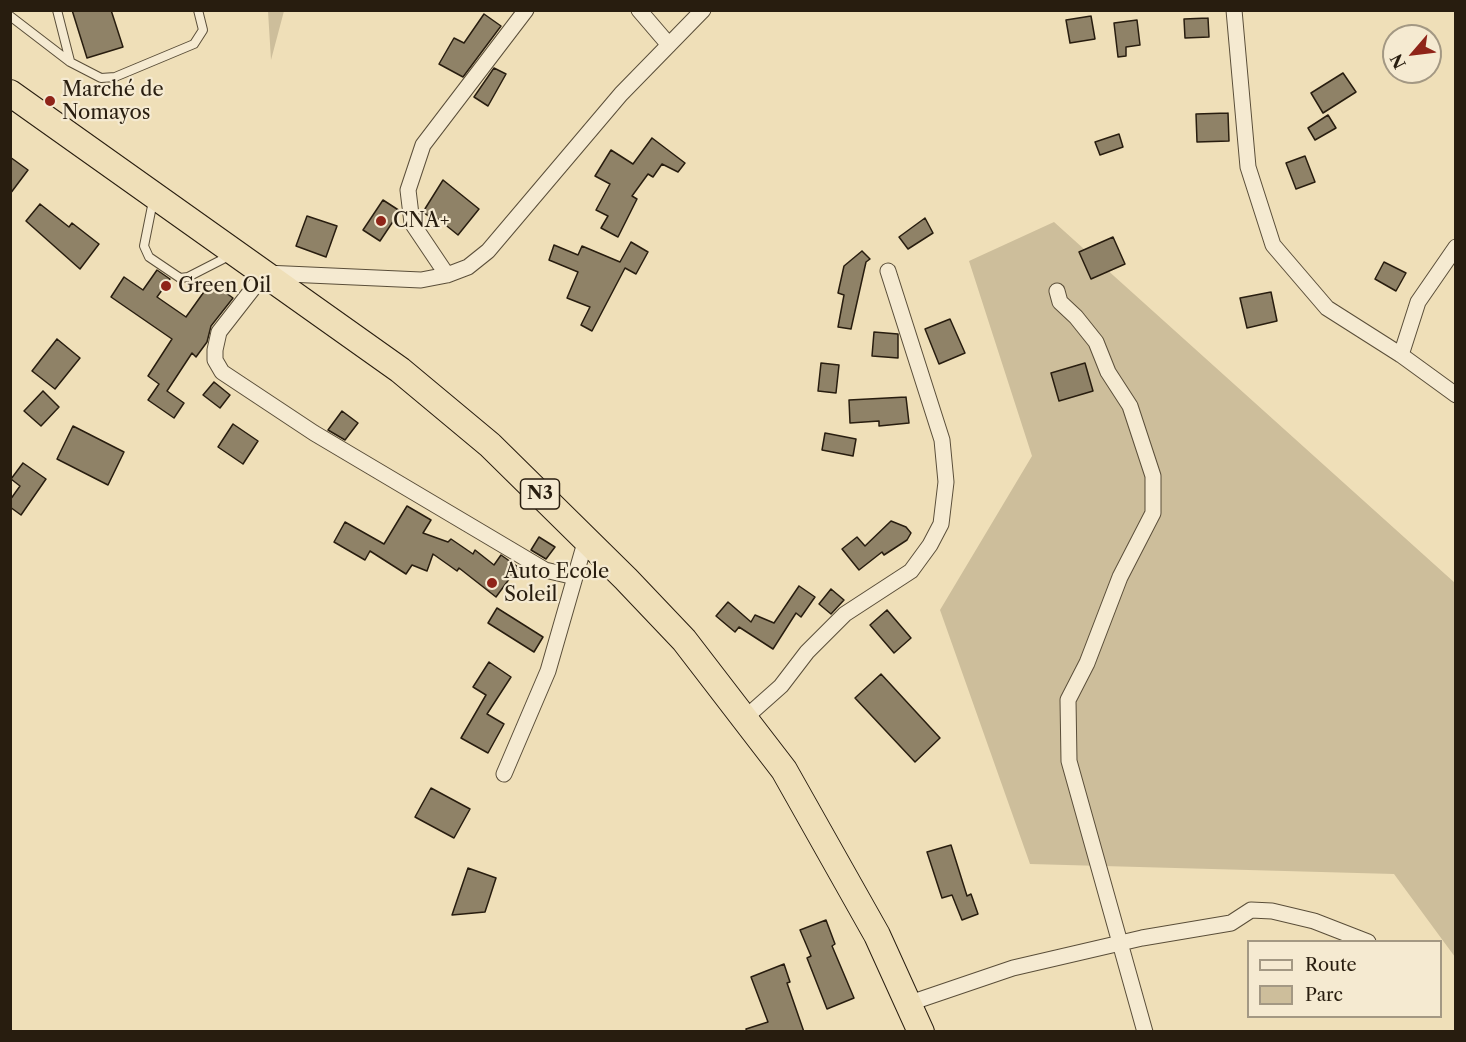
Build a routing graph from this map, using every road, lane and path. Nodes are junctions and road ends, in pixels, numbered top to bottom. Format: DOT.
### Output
graph roads {
  1 [pos="57,10"];
  2 [pos="198,10"];
  3 [pos="526,10"];
  4 [pos="639,10"];
  5 [pos="703,10"];
  6 [pos="1234,10"];
  7 [pos="10,16"];
  8 [pos="669,45"];
  9 [pos="70,62"];
  10 [pos="10,93"];
  11 [pos="154,197"];
  12 [pos="1455,246"];
  13 [pos="236,253"];
  14 [pos="888,271"];
  15 [pos="266,273"];
  16 [pos="447,276"];
  17 [pos="1057,291"];
  18 [pos="1401,355"];
  19 [pos="1455,394"];
  20 [pos="586,539"];
  21 [pos="575,577"];
  22 [pos="745,718"];
  23 [pos="504,774"];
  24 [pos="1363,940"];
  25 [pos="1121,944"];
  26 [pos="910,1003"];
  27 [pos="921,1032"];
  28 [pos="1145,1032"];
  1 -- 9 [label="lane"];
  2 -- 9 [label="lane"];
  3 -- 16 [label="street"];
  4 -- 8 [label="street"];
  5 -- 8 [label="street"];
  6 -- 18 [label="street"];
  7 -- 9 [label="lane"];
  8 -- 16 [label="street"];
  10 -- 11 [label="highway, N3"];
  11 -- 13 [label="highway, N3"];
  11 -- 13 [label="lane"];
  12 -- 18 [label="street"];
  13 -- 15 [label="highway, N3"];
  14 -- 22 [label="street"];
  15 -- 16 [label="street"];
  15 -- 20 [label="highway, N3"];
  15 -- 21 [label="street"];
  17 -- 25 [label="street"];
  18 -- 19 [label="street"];
  20 -- 21 [label="street"];
  20 -- 22 [label="highway, N3"];
  21 -- 23 [label="street"];
  22 -- 26 [label="highway, N3"];
  24 -- 25 [label="street"];
  25 -- 26 [label="street"];
  25 -- 28 [label="street"];
  26 -- 27 [label="highway, N3"];
}
